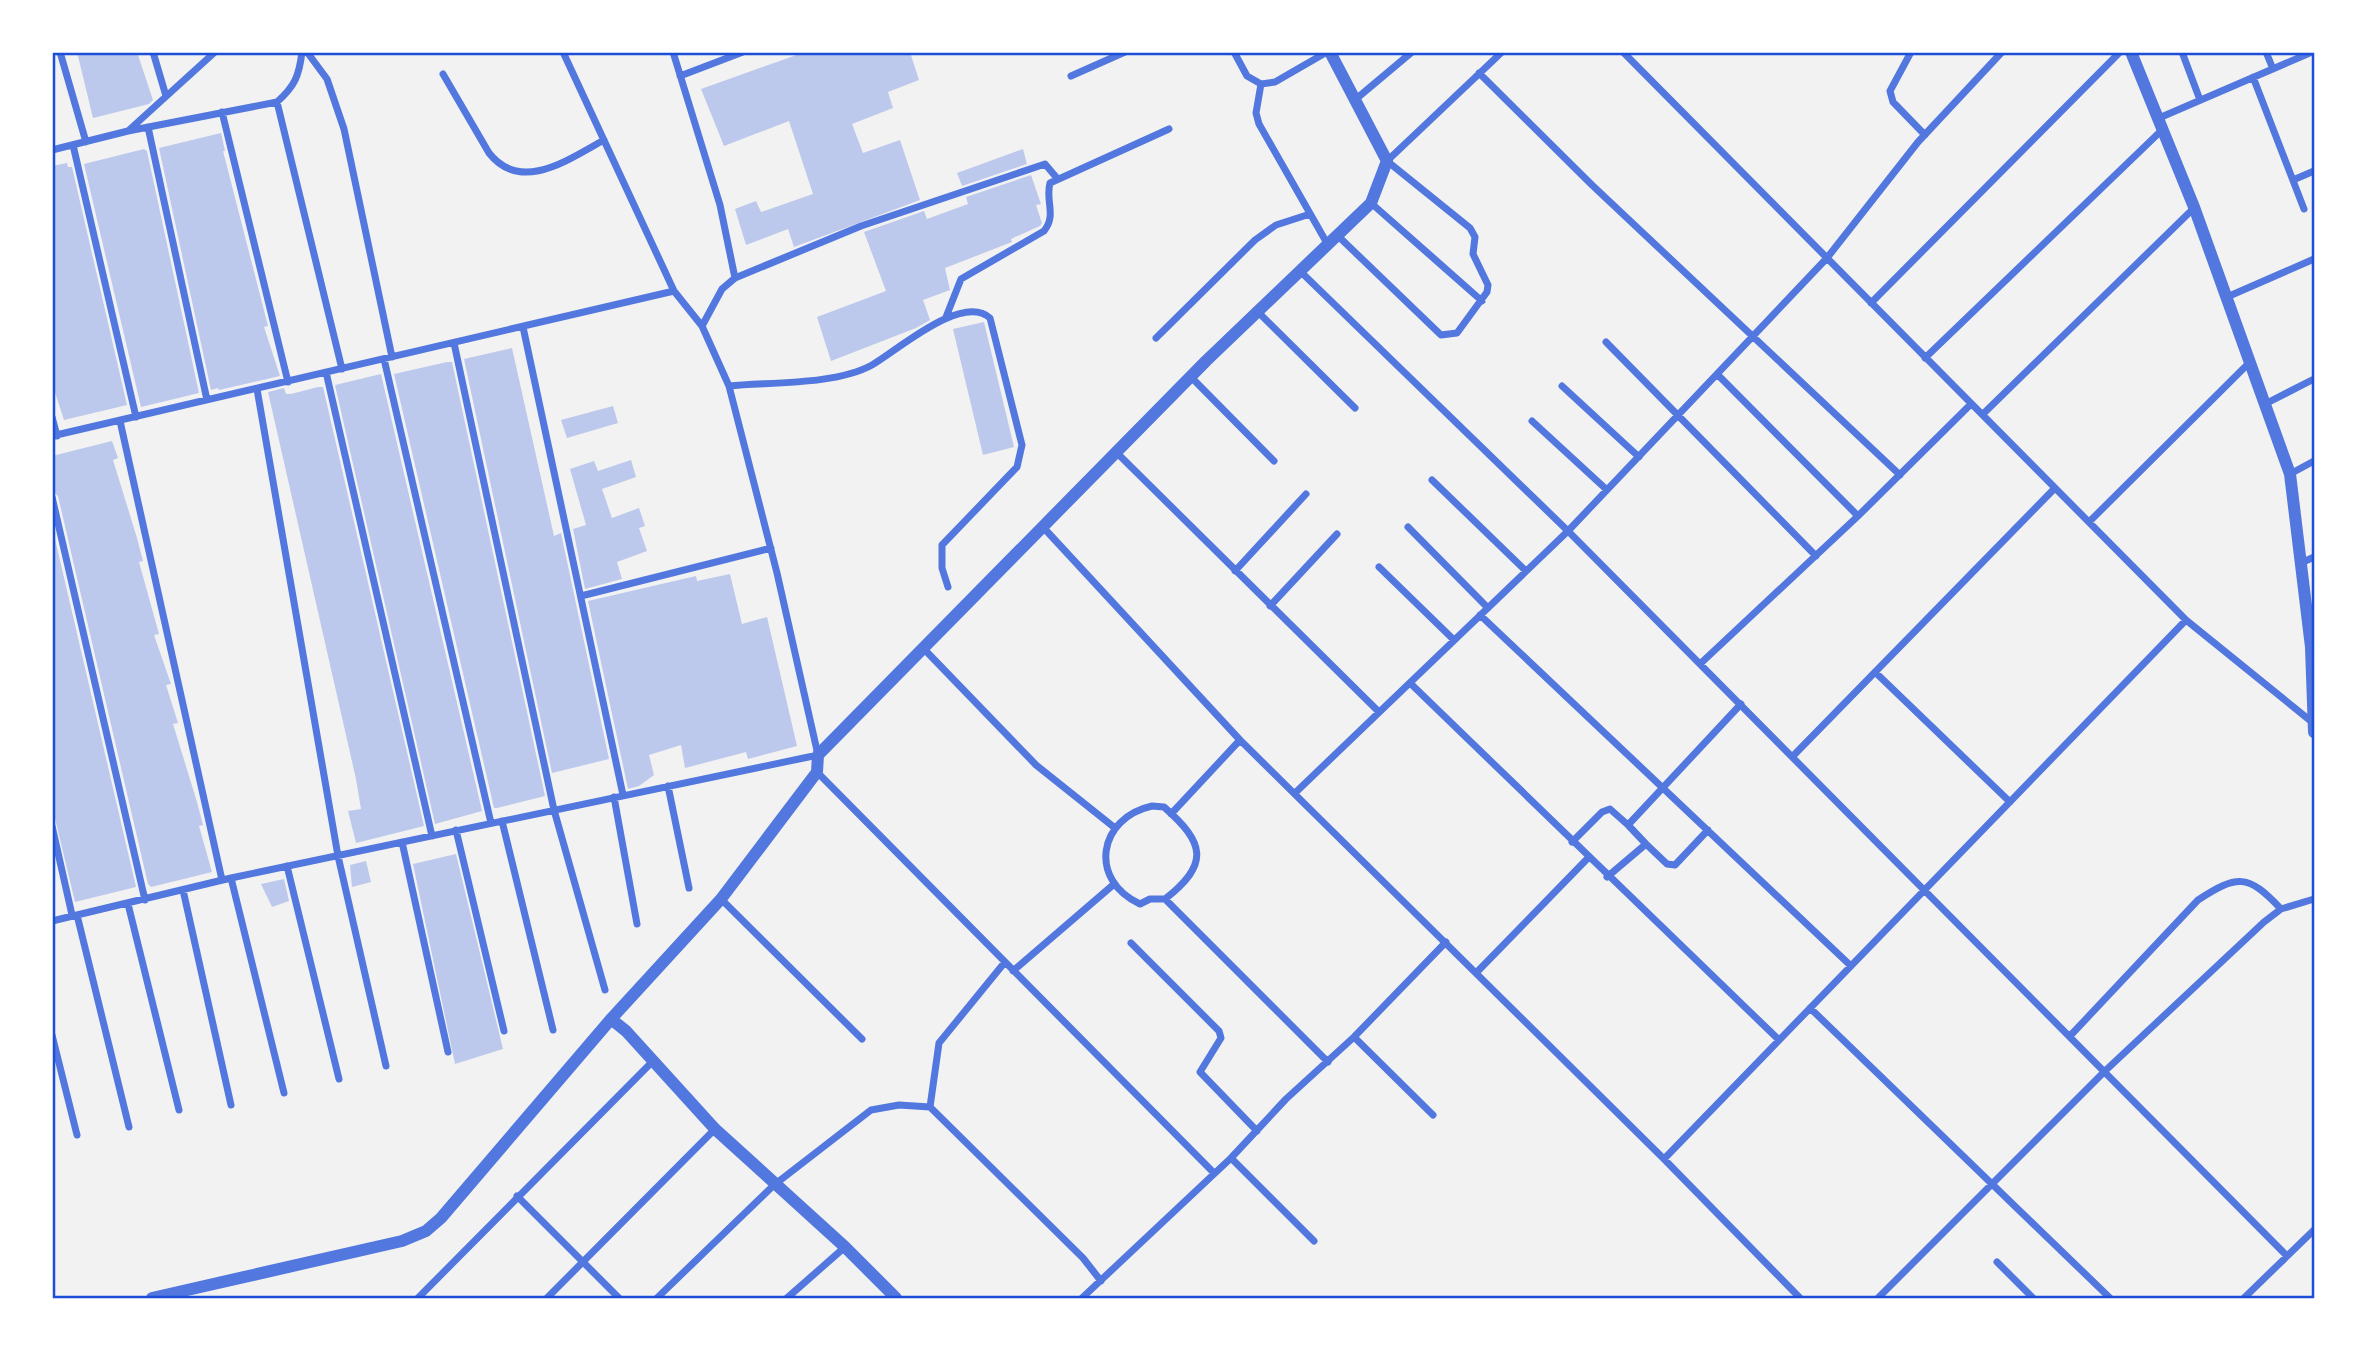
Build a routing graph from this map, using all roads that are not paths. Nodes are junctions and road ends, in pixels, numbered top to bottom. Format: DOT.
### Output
graph roads {
  1 [pos="60,52"];
  2 [pos="153,52"];
  3 [pos="215,52"];
  4 [pos="305,52"];
  5 [pos="563,52"];
  6 [pos="673,52"];
  7 [pos="743,52"];
  8 [pos="1125,52"];
  9 [pos="1234,52"];
  10 [pos="1329,52"];
  11 [pos="1412,52"];
  12 [pos="1503,52"];
  13 [pos="1623,52"];
  14 [pos="1911,52"];
  15 [pos="2002,52"];
  16 [pos="2120,52"];
  17 [pos="2131,52"];
  18 [pos="2182,52"];
  19 [pos="2266,52"];
  20 [pos="2312,52"];
  21 [pos="2273,69"];
  22 [pos="1479,73"];
  23 [pos="443,74"];
  24 [pos="680,76"];
  25 [pos="1071,76"];
  26 [pos="2253,78"];
  27 [pos="1261,84"];
  28 [pos="166,96"];
  29 [pos="1356,99"];
  30 [pos="2200,100"];
  31 [pos="277,102"];
  32 [pos="222,112"];
  33 [pos="2161,123"];
  34 [pos="148,127"];
  35 [pos="1169,129"];
  36 [pos="128,131"];
  37 [pos="1925,135"];
  38 [pos="604,140"];
  39 [pos="86,142"];
  40 [pos="73,145"];
  41 [pos="52,150"];
  42 [pos="1387,161"];
  43 [pos="2315,171"];
  44 [pos="1056,177"];
  45 [pos="2293,180"];
  46 [pos="1371,203"];
  47 [pos="2194,207"];
  48 [pos="2304,209"];
  49 [pos="1310,214"];
  50 [pos="1337,235"];
  51 [pos="1328,245"];
  52 [pos="1827,258"];
  53 [pos="2315,259"];
  54 [pos="1301,272"];
  55 [pos="735,278"];
  56 [pos="674,291"];
  57 [pos="2227,297"];
  58 [pos="1482,301"];
  59 [pos="1871,303"];
  60 [pos="1258,312"];
  61 [pos="946,317"];
  62 [pos="702,326"];
  63 [pos="523,327"];
  64 [pos="1156,338"];
  65 [pos="1753,338"];
  66 [pos="1606,342"];
  67 [pos="454,343"];
  68 [pos="388,358"];
  69 [pos="1925,358"];
  70 [pos="2250,361"];
  71 [pos="342,369"];
  72 [pos="326,372"];
  73 [pos="1717,374"];
  74 [pos="1191,377"];
  75 [pos="2315,379"];
  76 [pos="288,382"];
  77 [pos="729,386"];
  78 [pos="1562,386"];
  79 [pos="257,388"];
  80 [pos="207,400"];
  81 [pos="1971,404"];
  82 [pos="2265,404"];
  83 [pos="1355,408"];
  84 [pos="1983,414"];
  85 [pos="1676,415"];
  86 [pos="52,416"];
  87 [pos="136,417"];
  88 [pos="120,421"];
  89 [pos="1532,421"];
  90 [pos="55,436"];
  91 [pos="1116,452"];
  92 [pos="1639,457"];
  93 [pos="1274,461"];
  94 [pos="2315,461"];
  95 [pos="2290,474"];
  96 [pos="1900,475"];
  97 [pos="1432,480"];
  98 [pos="2055,488"];
  99 [pos="1607,490"];
  100 [pos="1306,494"];
  101 [pos="52,497"];
  102 [pos="1858,516"];
  103 [pos="2090,523"];
  104 [pos="1042,526"];
  105 [pos="1408,527"];
  106 [pos="1568,531"];
  107 [pos="1337,534"];
  108 [pos="771,548"];
  109 [pos="1816,556"];
  110 [pos="2315,557"];
  111 [pos="2301,563"];
  112 [pos="1378,567"];
  113 [pos="1235,571"];
  114 [pos="1526,571"];
  115 [pos="948,587"];
  116 [pos="580,596"];
  117 [pos="1270,606"];
  118 [pos="1488,608"];
  119 [pos="1480,615"];
  120 [pos="2186,620"];
  121 [pos="1454,640"];
  122 [pos="2313,646"];
  123 [pos="924,649"];
  124 [pos="1700,664"];
  125 [pos="1875,672"];
  126 [pos="1410,683"];
  127 [pos="1741,704"];
  128 [pos="1379,712"];
  129 [pos="2314,727"];
  130 [pos="1240,740"];
  131 [pos="818,755"];
  132 [pos="1793,756"];
  133 [pos="817,772"];
  134 [pos="668,786"];
  135 [pos="1661,786"];
  136 [pos="1295,793"];
  137 [pos="623,795"];
  138 [pos="614,797"];
  139 [pos="2010,802"];
  140 [pos="554,810"];
  141 [pos="1171,814"];
  142 [pos="502,821"];
  143 [pos="491,823"];
  144 [pos="1628,825"];
  145 [pos="52,826"];
  146 [pos="1115,828"];
  147 [pos="456,830"];
  148 [pos="1708,830"];
  149 [pos="432,836"];
  150 [pos="402,842"];
  151 [pos="1572,842"];
  152 [pos="1646,844"];
  153 [pos="338,856"];
  154 [pos="1588,858"];
  155 [pos="287,866"];
  156 [pos="1607,877"];
  157 [pos="227,879"];
  158 [pos="1113,885"];
  159 [pos="690,888"];
  160 [pos="1926,889"];
  161 [pos="183,890"];
  162 [pos="1165,899"];
  163 [pos="145,900"];
  164 [pos="721,900"];
  165 [pos="2315,900"];
  166 [pos="128,904"];
  167 [pos="2281,909"];
  168 [pos="75,915"];
  169 [pos="52,921"];
  170 [pos="637,924"];
  171 [pos="1446,942"];
  172 [pos="1131,943"];
  173 [pos="1005,962"];
  174 [pos="1851,966"];
  175 [pos="1013,971"];
  176 [pos="1477,972"];
  177 [pos="605,990"];
  178 [pos="1810,1008"];
  179 [pos="611,1019"];
  180 [pos="553,1030"];
  181 [pos="504,1031"];
  182 [pos="52,1035"];
  183 [pos="2070,1036"];
  184 [pos="1354,1037"];
  185 [pos="862,1039"];
  186 [pos="1779,1040"];
  187 [pos="448,1052"];
  188 [pos="653,1061"];
  189 [pos="1328,1062"];
  190 [pos="386,1066"];
  191 [pos="2105,1071"];
  192 [pos="339,1079"];
  193 [pos="284,1093"];
  194 [pos="230,1105"];
  195 [pos="930,1107"];
  196 [pos="179,1110"];
  197 [pos="1433,1115"];
  198 [pos="129,1127"];
  199 [pos="715,1129"];
  200 [pos="1257,1131"];
  201 [pos="77,1135"];
  202 [pos="1231,1158"];
  203 [pos="1664,1159"];
  204 [pos="1214,1172"];
  205 [pos="774,1185"];
  206 [pos="1991,1185"];
  207 [pos="517,1196"];
  208 [pos="2315,1230"];
  209 [pos="1314,1241"];
  210 [pos="845,1247"];
  211 [pos="2287,1256"];
  212 [pos="1997,1262"];
  213 [pos="582,1264"];
  214 [pos="1101,1281"];
  215 [pos="152,1298"];
  216 [pos="418,1298"];
  217 [pos="547,1298"];
  218 [pos="619,1298"];
  219 [pos="657,1298"];
  220 [pos="787,1298"];
  221 [pos="896,1298"];
  222 [pos="1082,1298"];
  223 [pos="1800,1298"];
  224 [pos="1878,1298"];
  225 [pos="2032,1298"];
  226 [pos="2110,1298"];
  227 [pos="2244,1298"];
  1 -- 39 [label="street"];
  2 -- 28 [label="street"];
  3 -- 28 [label="street"];
  4 -- 31 [label="street"];
  4 -- 68 [label="street"];
  5 -- 38 [label="street"];
  6 -- 24 [label="street"];
  7 -- 24 [label="street"];
  8 -- 25 [label="street"];
  9 -- 27 [label="street"];
  10 -- 27 [label="street"];
  10 -- 29 [label="street"];
  11 -- 29 [label="street"];
  12 -- 22 [label="street"];
  13 -- 52 [label="street"];
  14 -- 37 [label="street"];
  15 -- 37 [label="street"];
  16 -- 59 [label="street"];
  17 -- 33 [label="street"];
  18 -- 30 [label="street"];
  19 -- 21 [label="street"];
  20 -- 21 [label="street"];
  21 -- 26 [label="street"];
  22 -- 42 [label="street"];
  22 -- 65 [label="street"];
  23 -- 38 [label="street"];
  24 -- 55 [label="street"];
  26 -- 30 [label="street"];
  26 -- 45 [label="street"];
  27 -- 49 [label="street"];
  28 -- 36 [label="street"];
  29 -- 42 [label="street"];
  30 -- 33 [label="street"];
  31 -- 32 [label="street"];
  31 -- 71 [label="street"];
  32 -- 34 [label="street"];
  32 -- 76 [label="street"];
  33 -- 47 [label="street"];
  33 -- 69 [label="street"];
  34 -- 36 [label="street"];
  34 -- 80 [label="street"];
  35 -- 44 [label="street"];
  36 -- 39 [label="street"];
  37 -- 52 [label="street"];
  38 -- 56 [label="street"];
  39 -- 40 [label="street"];
  40 -- 41 [label="street"];
  40 -- 87 [label="street"];
  42 -- 46 [label="street"];
  42 -- 58 [label="street"];
  43 -- 45 [label="street"];
  44 -- 55 [label="street"];
  44 -- 61 [label="street"];
  45 -- 48 [label="street"];
  46 -- 50 [label="street"];
  46 -- 58 [label="street"];
  47 -- 57 [label="street"];
  47 -- 84 [label="street"];
  49 -- 51 [label="street"];
  49 -- 64 [label="street"];
  50 -- 51 [label="street"];
  50 -- 58 [label="street"];
  51 -- 54 [label="street"];
  52 -- 59 [label="street"];
  52 -- 65 [label="street"];
  53 -- 57 [label="street"];
  54 -- 60 [label="street"];
  54 -- 106 [label="street"];
  55 -- 62 [label="street"];
  56 -- 62 [label="street"];
  56 -- 63 [label="street"];
  57 -- 70 [label="street"];
  59 -- 69 [label="street"];
  60 -- 74 [label="street"];
  60 -- 83 [label="street"];
  61 -- 77 [label="street"];
  61 -- 115 [label="street"];
  62 -- 77 [label="street"];
  63 -- 67 [label="street"];
  63 -- 116 [label="street"];
  65 -- 73 [label="street"];
  65 -- 96 [label="street"];
  66 -- 85 [label="street"];
  67 -- 68 [label="street"];
  67 -- 140 [label="street"];
  68 -- 71 [label="street"];
  68 -- 143 [label="street"];
  69 -- 81 [label="street"];
  70 -- 82 [label="street"];
  70 -- 103 [label="street"];
  71 -- 72 [label="street"];
  72 -- 76 [label="street"];
  72 -- 149 [label="street"];
  73 -- 85 [label="street"];
  73 -- 102 [label="street"];
  74 -- 91 [label="street"];
  74 -- 93 [label="street"];
  75 -- 82 [label="street"];
  76 -- 79 [label="street"];
  77 -- 108 [label="street"];
  78 -- 92 [label="street"];
  79 -- 80 [label="street"];
  79 -- 153 [label="street"];
  80 -- 87 [label="street"];
  81 -- 84 [label="street"];
  81 -- 96 [label="street"];
  82 -- 95 [label="street"];
  84 -- 98 [label="street"];
  85 -- 92 [label="street"];
  85 -- 109 [label="street"];
  86 -- 90 [label="street"];
  87 -- 88 [label="street"];
  88 -- 90 [label="street"];
  88 -- 157 [label="street"];
  89 -- 99 [label="street"];
  91 -- 104 [label="street"];
  91 -- 113 [label="street"];
  92 -- 99 [label="street"];
  94 -- 95 [label="street"];
  95 -- 111 [label="street"];
  96 -- 102 [label="street"];
  97 -- 114 [label="street"];
  98 -- 103 [label="street"];
  98 -- 125 [label="street"];
  99 -- 106 [label="street"];
  100 -- 113 [label="street"];
  101 -- 163 [label="street"];
  102 -- 109 [label="street"];
  103 -- 120 [label="street"];
  104 -- 123 [label="street"];
  104 -- 130 [label="street"];
  105 -- 118 [label="street"];
  106 -- 114 [label="street"];
  106 -- 124 [label="street"];
  107 -- 117 [label="street"];
  108 -- 116 [label="street"];
  108 -- 131 [label="street"];
  109 -- 124 [label="street"];
  110 -- 111 [label="street"];
  111 -- 122 [label="street"];
  112 -- 121 [label="street"];
  113 -- 117 [label="street"];
  114 -- 118 [label="street"];
  116 -- 137 [label="street"];
  117 -- 128 [label="street"];
  118 -- 119 [label="street"];
  119 -- 121 [label="street"];
  119 -- 135 [label="street"];
  120 -- 129 [label="street"];
  120 -- 139 [label="street"];
  121 -- 126 [label="street"];
  122 -- 129 [label="street"];
  123 -- 131 [label="street"];
  123 -- 146 [label="street"];
  124 -- 127 [label="street"];
  125 -- 132 [label="street"];
  125 -- 139 [label="street"];
  126 -- 128 [label="street"];
  126 -- 151 [label="street"];
  127 -- 132 [label="street"];
  127 -- 135 [label="street"];
  128 -- 136 [label="street"];
  130 -- 136 [label="street"];
  130 -- 141 [label="street"];
  131 -- 133 [label="street"];
  131 -- 134 [label="street"];
  132 -- 160 [label="street"];
  133 -- 164 [label="street"];
  133 -- 173 [label="street"];
  134 -- 137 [label="street"];
  134 -- 159 [label="street"];
  135 -- 144 [label="street"];
  135 -- 148 [label="street"];
  136 -- 171 [label="street"];
  137 -- 138 [label="street"];
  138 -- 140 [label="street"];
  138 -- 170 [label="street"];
  139 -- 160 [label="street"];
  140 -- 142 [label="street"];
  140 -- 177 [label="street"];
  141 -- 146 [label="street"];
  141 -- 162 [label="street"];
  142 -- 143 [label="street"];
  142 -- 180 [label="street"];
  143 -- 147 [label="street"];
  144 -- 151 [label="street"];
  144 -- 152 [label="street"];
  145 -- 168 [label="street"];
  146 -- 158 [label="street"];
  147 -- 149 [label="street"];
  147 -- 181 [label="street"];
  148 -- 152 [label="street"];
  148 -- 174 [label="street"];
  149 -- 150 [label="street"];
  150 -- 153 [label="street"];
  150 -- 187 [label="street"];
  151 -- 154 [label="street"];
  152 -- 156 [label="street"];
  153 -- 155 [label="street"];
  153 -- 190 [label="street"];
  154 -- 156 [label="street"];
  154 -- 176 [label="street"];
  155 -- 157 [label="street"];
  155 -- 192 [label="street"];
  156 -- 186 [label="street"];
  157 -- 161 [label="street"];
  157 -- 193 [label="street"];
  158 -- 162 [label="street"];
  158 -- 175 [label="street"];
  160 -- 174 [label="street"];
  160 -- 183 [label="street"];
  161 -- 163 [label="street"];
  161 -- 194 [label="street"];
  162 -- 189 [label="street"];
  163 -- 166 [label="street"];
  164 -- 179 [label="street"];
  164 -- 185 [label="street"];
  165 -- 167 [label="street"];
  166 -- 168 [label="street"];
  166 -- 196 [label="street"];
  167 -- 183 [label="street"];
  167 -- 191 [label="street"];
  168 -- 169 [label="street"];
  168 -- 198 [label="street"];
  171 -- 176 [label="street"];
  171 -- 184 [label="street"];
  172 -- 200 [label="street"];
  173 -- 175 [label="street"];
  173 -- 195 [label="street"];
  174 -- 178 [label="street"];
  175 -- 204 [label="street"];
  176 -- 203 [label="street"];
  178 -- 186 [label="street"];
  178 -- 206 [label="street"];
  179 -- 188 [label="street"];
  179 -- 215 [label="street"];
  182 -- 201 [label="street"];
  183 -- 191 [label="street"];
  184 -- 189 [label="street"];
  184 -- 197 [label="street"];
  186 -- 203 [label="street"];
  188 -- 199 [label="street"];
  188 -- 207 [label="street"];
  189 -- 200 [label="street"];
  191 -- 206 [label="street"];
  191 -- 211 [label="street"];
  195 -- 205 [label="street"];
  195 -- 214 [label="street"];
  199 -- 205 [label="street"];
  199 -- 213 [label="street"];
  200 -- 202 [label="street"];
  202 -- 204 [label="street"];
  202 -- 209 [label="street"];
  203 -- 223 [label="street"];
  204 -- 214 [label="street"];
  205 -- 210 [label="street"];
  205 -- 219 [label="street"];
  206 -- 224 [label="street"];
  206 -- 226 [label="street"];
  207 -- 213 [label="street"];
  207 -- 216 [label="street"];
  208 -- 211 [label="street"];
  210 -- 220 [label="street"];
  210 -- 221 [label="street"];
  211 -- 227 [label="street"];
  212 -- 225 [label="street"];
  213 -- 217 [label="street"];
  213 -- 218 [label="street"];
  214 -- 222 [label="street"];
}
